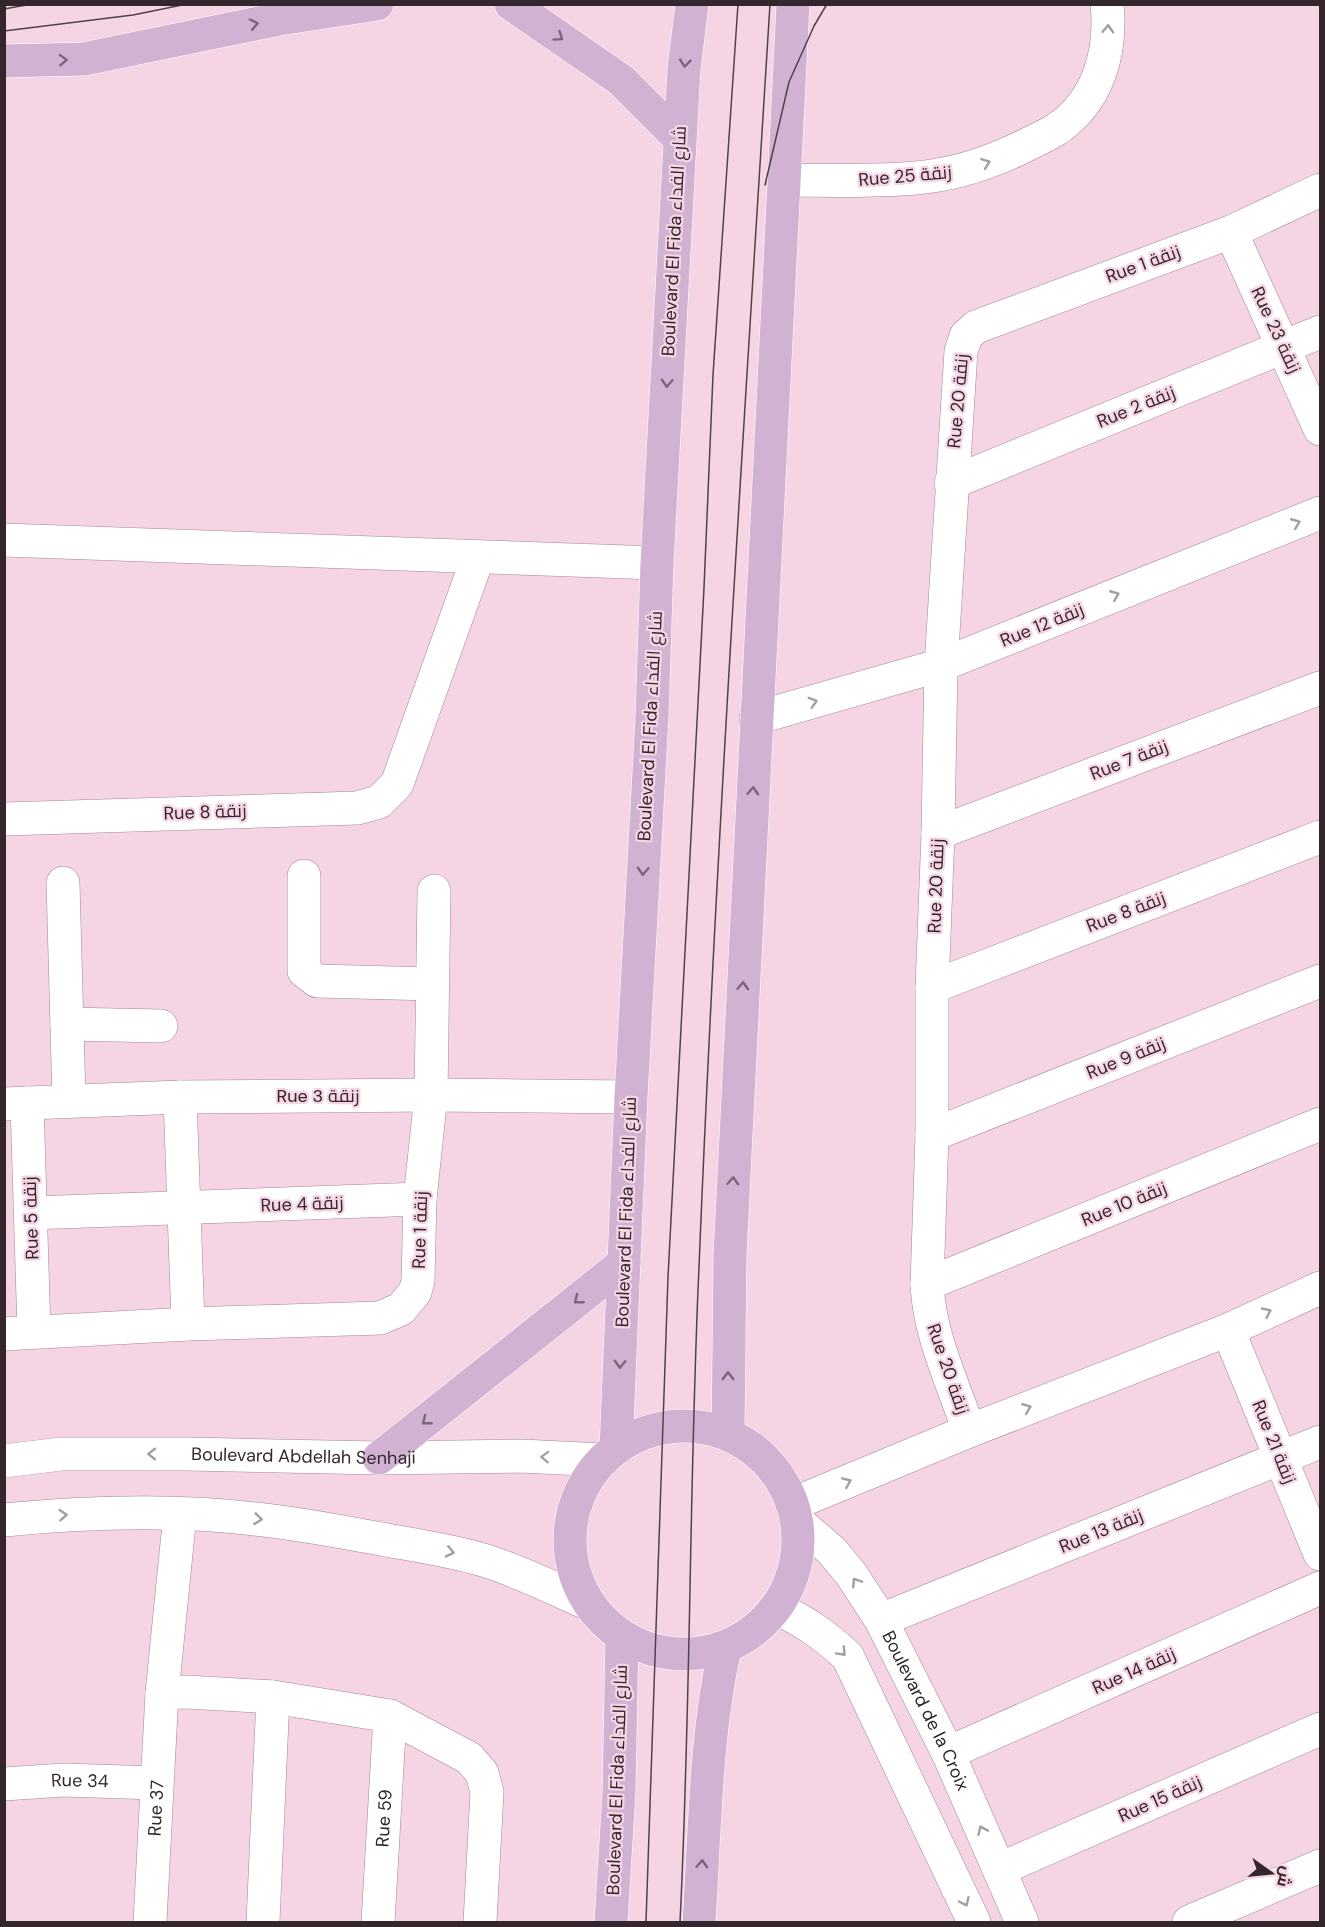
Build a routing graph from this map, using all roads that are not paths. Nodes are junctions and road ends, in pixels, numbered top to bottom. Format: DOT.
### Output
graph roads {
  1 [pos="377,4"];
  2 [pos="511,4"];
  3 [pos="692,4"];
  4 [pos="794,4"];
  5 [pos="1107,4"];
  6 [pos="4,62"];
  7 [pos="680,139"];
  8 [pos="783,180"];
  9 [pos="1320,190"];
  10 [pos="1231,232"];
  11 [pos="1320,332"];
  12 [pos="966,336"];
  13 [pos="1284,346"];
  14 [pos="1320,429"];
  15 [pos="951,483"];
  16 [pos="1320,513"];
  17 [pos="4,540"];
  18 [pos="478,557"];
  19 [pos="657,564"];
  20 [pos="941,665"];
  21 [pos="1320,688"];
  22 [pos="756,718"];
  23 [pos="4,819"];
  24 [pos="938,833"];
  25 [pos="1320,837"];
  26 [pos="304,876"];
  27 [pos="63,883"];
  28 [pos="434,891"];
  29 [pos="1320,981"];
  30 [pos="433,984"];
  31 [pos="932,987"];
  32 [pos="67,1024"];
  33 [pos="161,1026"];
  34 [pos="431,1095"];
  35 [pos="180,1096"];
  36 [pos="631,1097"];
  37 [pos="69,1101"];
  38 [pos="16,1104"];
  39 [pos="1320,1124"];
  40 [pos="932,1135"];
  41 [pos="420,1199"];
  42 [pos="184,1209"];
  43 [pos="31,1213"];
  44 [pos="624,1263"];
  45 [pos="927,1284"];
  46 [pos="1320,1288"];
  47 [pos="188,1324"];
  48 [pos="1228,1330"];
  49 [pos="19,1333"];
  50 [pos="969,1431"];
  51 [pos="728,1434"];
  52 [pos="1320,1442"];
  53 [pos="609,1454"];
  54 [pos="379,1458"];
  55 [pos="1281,1458"];
  56 [pos="4,1461"];
  57 [pos="795,1512"];
  58 [pos="180,1514"];
  59 [pos="4,1520"];
  60 [pos="1320,1554"];
  61 [pos="1320,1588"];
  62 [pos="589,1604"];
  63 [pos="777,1608"];
  64 [pos="880,1620"];
  65 [pos="622,1637"];
  66 [pos="725,1648"];
  67 [pos="162,1693"];
  68 [pos="273,1697"];
  69 [pos="390,1716"];
  70 [pos="1320,1729"];
  71 [pos="948,1753"];
  72 [pos="4,1784"];
  73 [pos="156,1784"];
  74 [pos="1320,1866"];
  75 [pos="1000,1869"];
  76 [pos="150,1923"];
  77 [pos="263,1923"];
  78 [pos="378,1923"];
  79 [pos="480,1923"];
  80 [pos="611,1923"];
  81 [pos="699,1923"];
  82 [pos="974,1923"];
  83 [pos="1022,1923"];
  84 [pos="1189,1923"];
  6 -- 1 [label="main road, one-way"];
  2 -- 7 [label="main road, one-way"];
  3 -- 7 [label="main road, Boulevard El Fida شارع الفداء, one-way"];
  4 -- 8 [label="main road"];
  8 -- 5 [label="street, Rue 25 زنقة, one-way"];
  7 -- 19 [label="main road, Boulevard El Fida شارع الفداء, one-way"];
  8 -- 22 [label="main road"];
  9 -- 10 [label="street, Rue 1 زنقة"];
  10 -- 12 [label="street, Rue 1 زنقة"];
  10 -- 13 [label="street, Rue 23 زنقة"];
  11 -- 13 [label="street, Rue 2 زنقة"];
  12 -- 15 [label="street, Rue 20 زنقة"];
  13 -- 14 [label="street, Rue 23 زنقة"];
  13 -- 15 [label="street, Rue 2 زنقة"];
  15 -- 20 [label="street, Rue 20 زنقة"];
  20 -- 16 [label="street, Rue 12 زنقة, one-way"];
  17 -- 18 [label="street"];
  18 -- 19 [label="street"];
  18 -- 23 [label="street, Rue 8 زنقة"];
  19 -- 36 [label="main road, Boulevard El Fida شارع الفداء, one-way"];
  22 -- 20 [label="street, Rue 12 زنقة, one-way"];
  20 -- 24 [label="street, Rue 20 زنقة"];
  21 -- 24 [label="street, Rue 7 زنقة"];
  51 -- 22 [label="main road, one-way"];
  24 -- 31 [label="street, Rue 20 زنقة"];
  25 -- 31 [label="street, Rue 8 زنقة"];
  26 -- 30 [label="street"];
  27 -- 32 [label="street"];
  28 -- 30 [label="street, Rue 1 زنقة"];
  29 -- 40 [label="street, Rue 9 زنقة"];
  30 -- 34 [label="street, Rue 1 زنقة"];
  31 -- 40 [label="street, Rue 20 زنقة"];
  32 -- 33 [label="street"];
  32 -- 37 [label="street"];
  34 -- 35 [label="street, Rue 3 زنقة"];
  34 -- 36 [label="street, Rue 3 زنقة"];
  34 -- 41 [label="street, Rue 1 زنقة"];
  35 -- 37 [label="street, Rue 3 زنقة"];
  35 -- 42 [label="street"];
  36 -- 44 [label="main road, Boulevard El Fida شارع الفداء"];
  37 -- 38 [label="street, Rue 3 زنقة"];
  38 -- 43 [label="street, Rue 5 زنقة"];
  39 -- 45 [label="street, Rue 10 زنقة"];
  40 -- 45 [label="street, Rue 20 زنقة"];
  41 -- 42 [label="street, Rue 4 زنقة"];
  41 -- 47 [label="street, Rue 1 زنقة"];
  42 -- 43 [label="street, Rue 4 زنقة"];
  42 -- 47 [label="street"];
  43 -- 49 [label="street, Rue 5 زنقة"];
  44 -- 53 [label="main road, Boulevard El Fida شارع الفداء, one-way"];
  44 -- 54 [label="main road, one-way"];
  45 -- 50 [label="street, Rue 20 زنقة"];
  48 -- 46 [label="street, one-way"];
  47 -- 49 [label="street, Rue 1 زنقة"];
  50 -- 48 [label="street, one-way"];
  48 -- 55 [label="street, Rue 21 زنقة"];
  57 -- 50 [label="street, one-way"];
  51 -- 53 [label="main road"];
  51 -- 57 [label="main road"];
  52 -- 55 [label="street, Rue 13 زنقة"];
  53 -- 54 [label="street, Boulevard Abdellah Senhaji, one-way"];
  53 -- 62 [label="main road"];
  54 -- 56 [label="street, Boulevard Abdellah Senhaji, one-way"];
  55 -- 60 [label="street, Rue 21 زنقة"];
  55 -- 64 [label="street, Rue 13 زنقة"];
  57 -- 63 [label="main road"];
  64 -- 57 [label="street, Boulevard de la Croix, one-way"];
  59 -- 58 [label="street, one-way"];
  58 -- 62 [label="street, one-way"];
  58 -- 67 [label="street, Rue 37"];
  61 -- 71 [label="street, Rue 14 زنقة"];
  62 -- 65 [label="main road"];
  63 -- 66 [label="main road"];
  63 -- 82 [label="street, one-way"];
  64 -- 71 [label="street, Boulevard de la Croix"];
  65 -- 66 [label="main road"];
  65 -- 80 [label="main road, Boulevard El Fida شارع الفداء"];
  81 -- 66 [label="main road, one-way"];
  67 -- 68 [label="street"];
  67 -- 73 [label="street, Rue 37"];
  68 -- 69 [label="street"];
  68 -- 77 [label="street"];
  69 -- 78 [label="street, Rue 59"];
  69 -- 79 [label="street"];
  70 -- 75 [label="street, Rue 15 زنقة"];
  75 -- 71 [label="street, Boulevard de la Croix, one-way"];
  72 -- 73 [label="street, Rue 34"];
  73 -- 76 [label="street, Rue 37"];
  74 -- 84 [label="street"];
  75 -- 83 [label="street, Boulevard de la Croix"];
}
